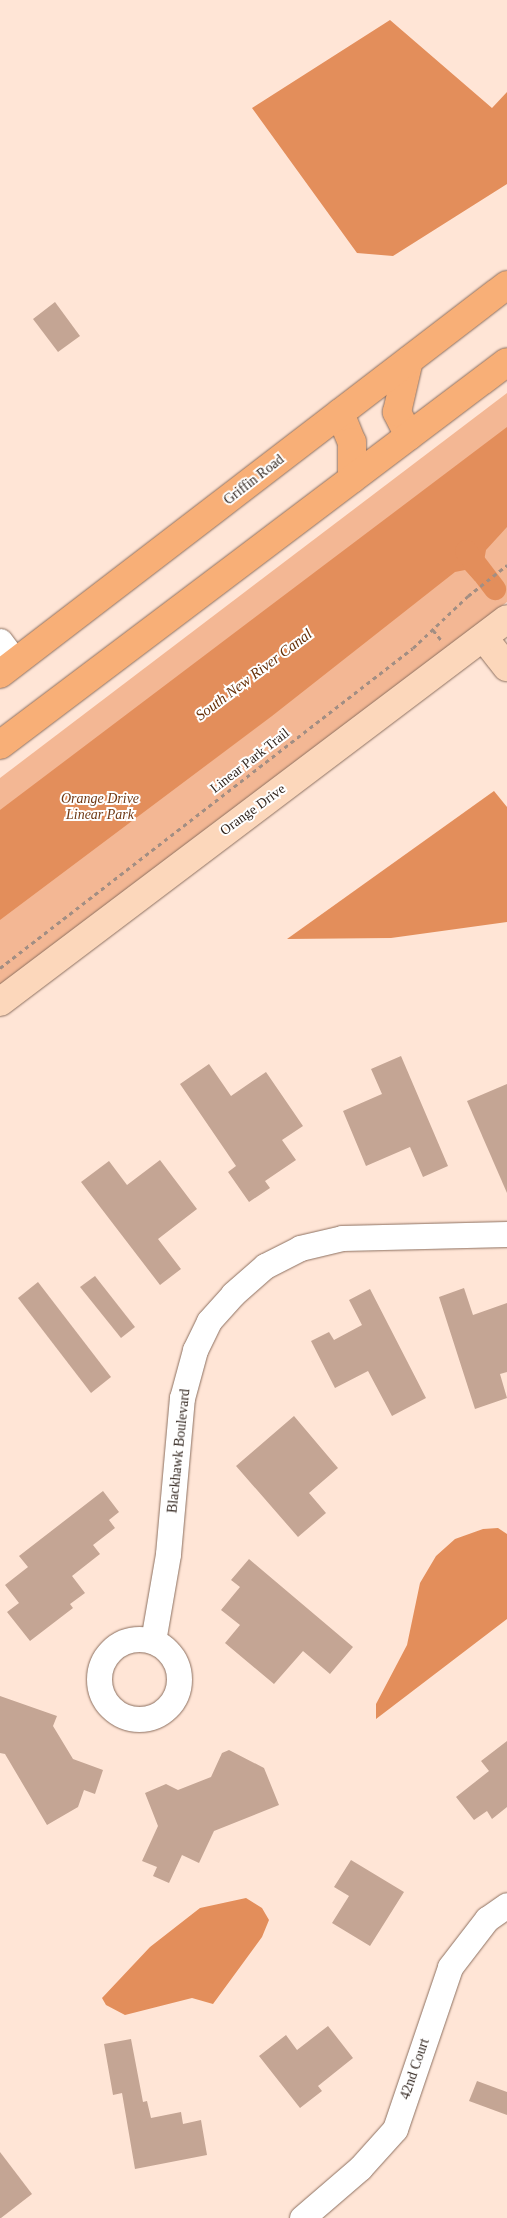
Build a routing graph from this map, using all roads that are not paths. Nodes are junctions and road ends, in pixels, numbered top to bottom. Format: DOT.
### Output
graph roads {
  1 [pos="507,285"];
  2 [pos="408,360"];
  3 [pos="507,362"];
  4 [pos="340,413"];
  5 [pos="408,436"];
  6 [pos="352,479"];
  7 [pos="501,626"];
  8 [pos="0,641"];
  9 [pos="507,667"];
  10 [pos="8,668"];
  11 [pos="0,745"];
  12 [pos="0,1002"];
  13 [pos="507,1234"];
  14 [pos="153,1641"];
  15 [pos="507,1905"];
  16 [pos="302,2218"];
  1 -- 2 [label="main road, Griffin Road"];
  2 -- 4 [label="main road, Griffin Road"];
  2 -- 5 [label="main road"];
  3 -- 5 [label="main road"];
  4 -- 6 [label="main road"];
  4 -- 10 [label="main road, Griffin Road"];
  5 -- 6 [label="main road"];
  6 -- 11 [label="main road"];
  7 -- 9 [label="street"];
  7 -- 12 [label="street, Orange Drive"];
  8 -- 10 [label="street"];
  13 -- 14 [label="street, Blackhawk Boulevard"];
  15 -- 16 [label="street, 42nd Court"];
}
